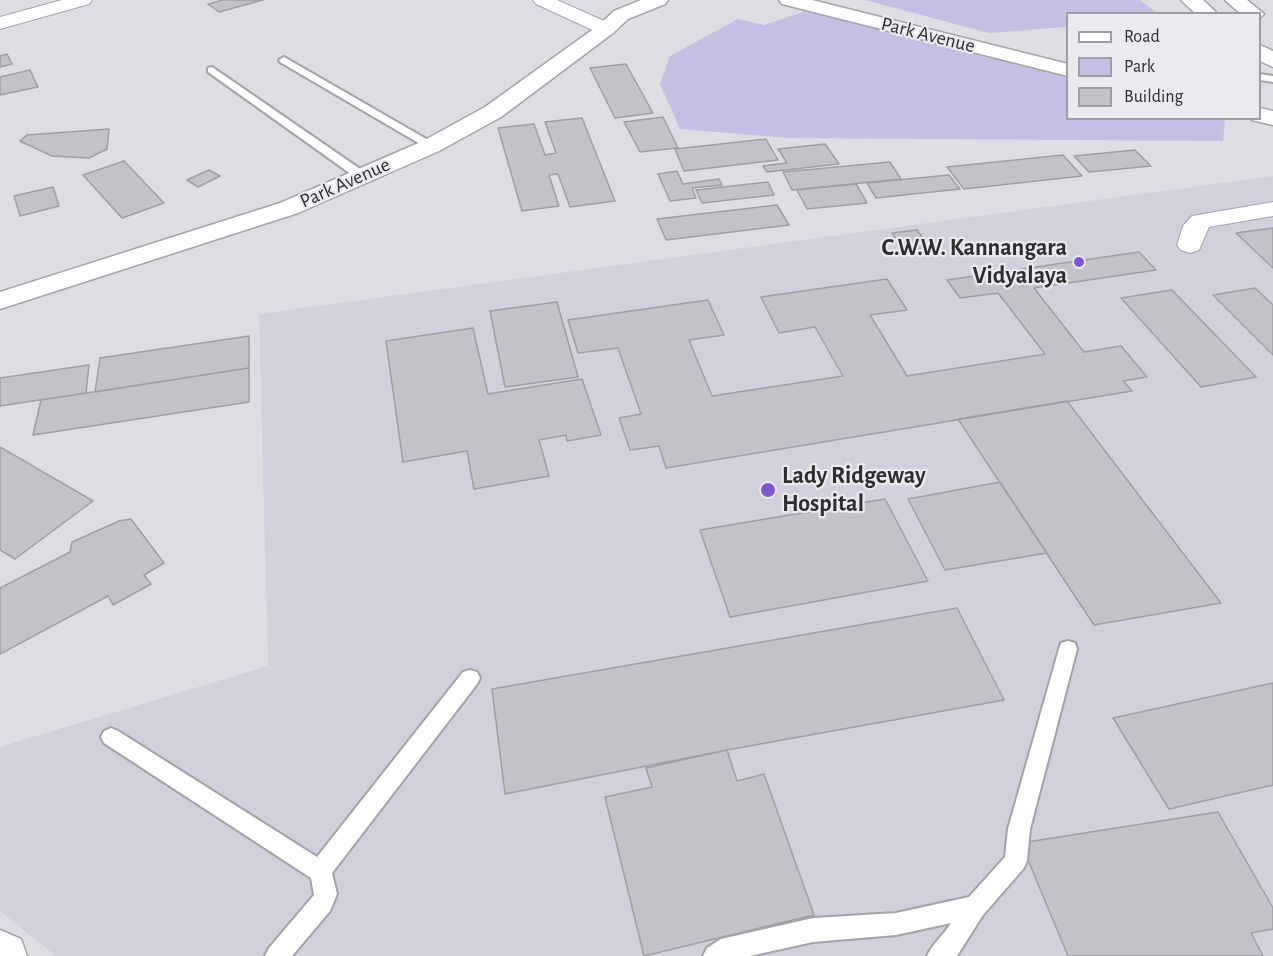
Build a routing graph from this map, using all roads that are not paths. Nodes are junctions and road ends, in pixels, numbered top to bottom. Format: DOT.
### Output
graph roads {
  1 [pos="83,0"];
  2 [pos="542,0"];
  3 [pos="658,0"];
  4 [pos="789,0"];
  5 [pos="1191,0"];
  6 [pos="1235,0"];
  7 [pos="1206,12"];
  8 [pos="1251,12"];
  9 [pos="1261,18"];
  10 [pos="0,23"];
  11 [pos="1273,27"];
  12 [pos="606,29"];
  13 [pos="1261,52"];
  14 [pos="284,60"];
  15 [pos="1273,61"];
  16 [pos="1066,69"];
  17 [pos="212,70"];
  18 [pos="432,146"];
  19 [pos="362,176"];
  20 [pos="1273,208"];
  21 [pos="1190,245"];
  22 [pos="0,301"];
  23 [pos="1068,649"];
  24 [pos="470,678"];
  25 [pos="111,736"];
  26 [pos="320,871"];
  27 [pos="975,907"];
  28 [pos="0,953"];
  29 [pos="4,956"];
  30 [pos="277,956"];
  31 [pos="715,956"];
  32 [pos="939,956"];
  1 -- 10 [label="street"];
  2 -- 12 [label="street"];
  3 -- 12 [label="main road, Park Avenue"];
  4 -- 16 [label="main road, Park Avenue"];
  5 -- 7 [label="main road"];
  6 -- 8 [label="main road"];
  9 -- 11 [label="main road"];
  12 -- 18 [label="main road, Park Avenue"];
  13 -- 15 [label="main road"];
  14 -- 18 [label="lane"];
  17 -- 19 [label="lane"];
  18 -- 19 [label="main road, Park Avenue"];
  19 -- 22 [label="main road, Park Avenue"];
  20 -- 21 [label="street"];
  23 -- 27 [label="lane"];
  24 -- 26 [label="lane"];
  25 -- 26 [label="lane"];
  26 -- 30 [label="lane"];
  27 -- 31 [label="lane"];
  27 -- 32 [label="lane"];
  28 -- 29 [label="main road"];
}
